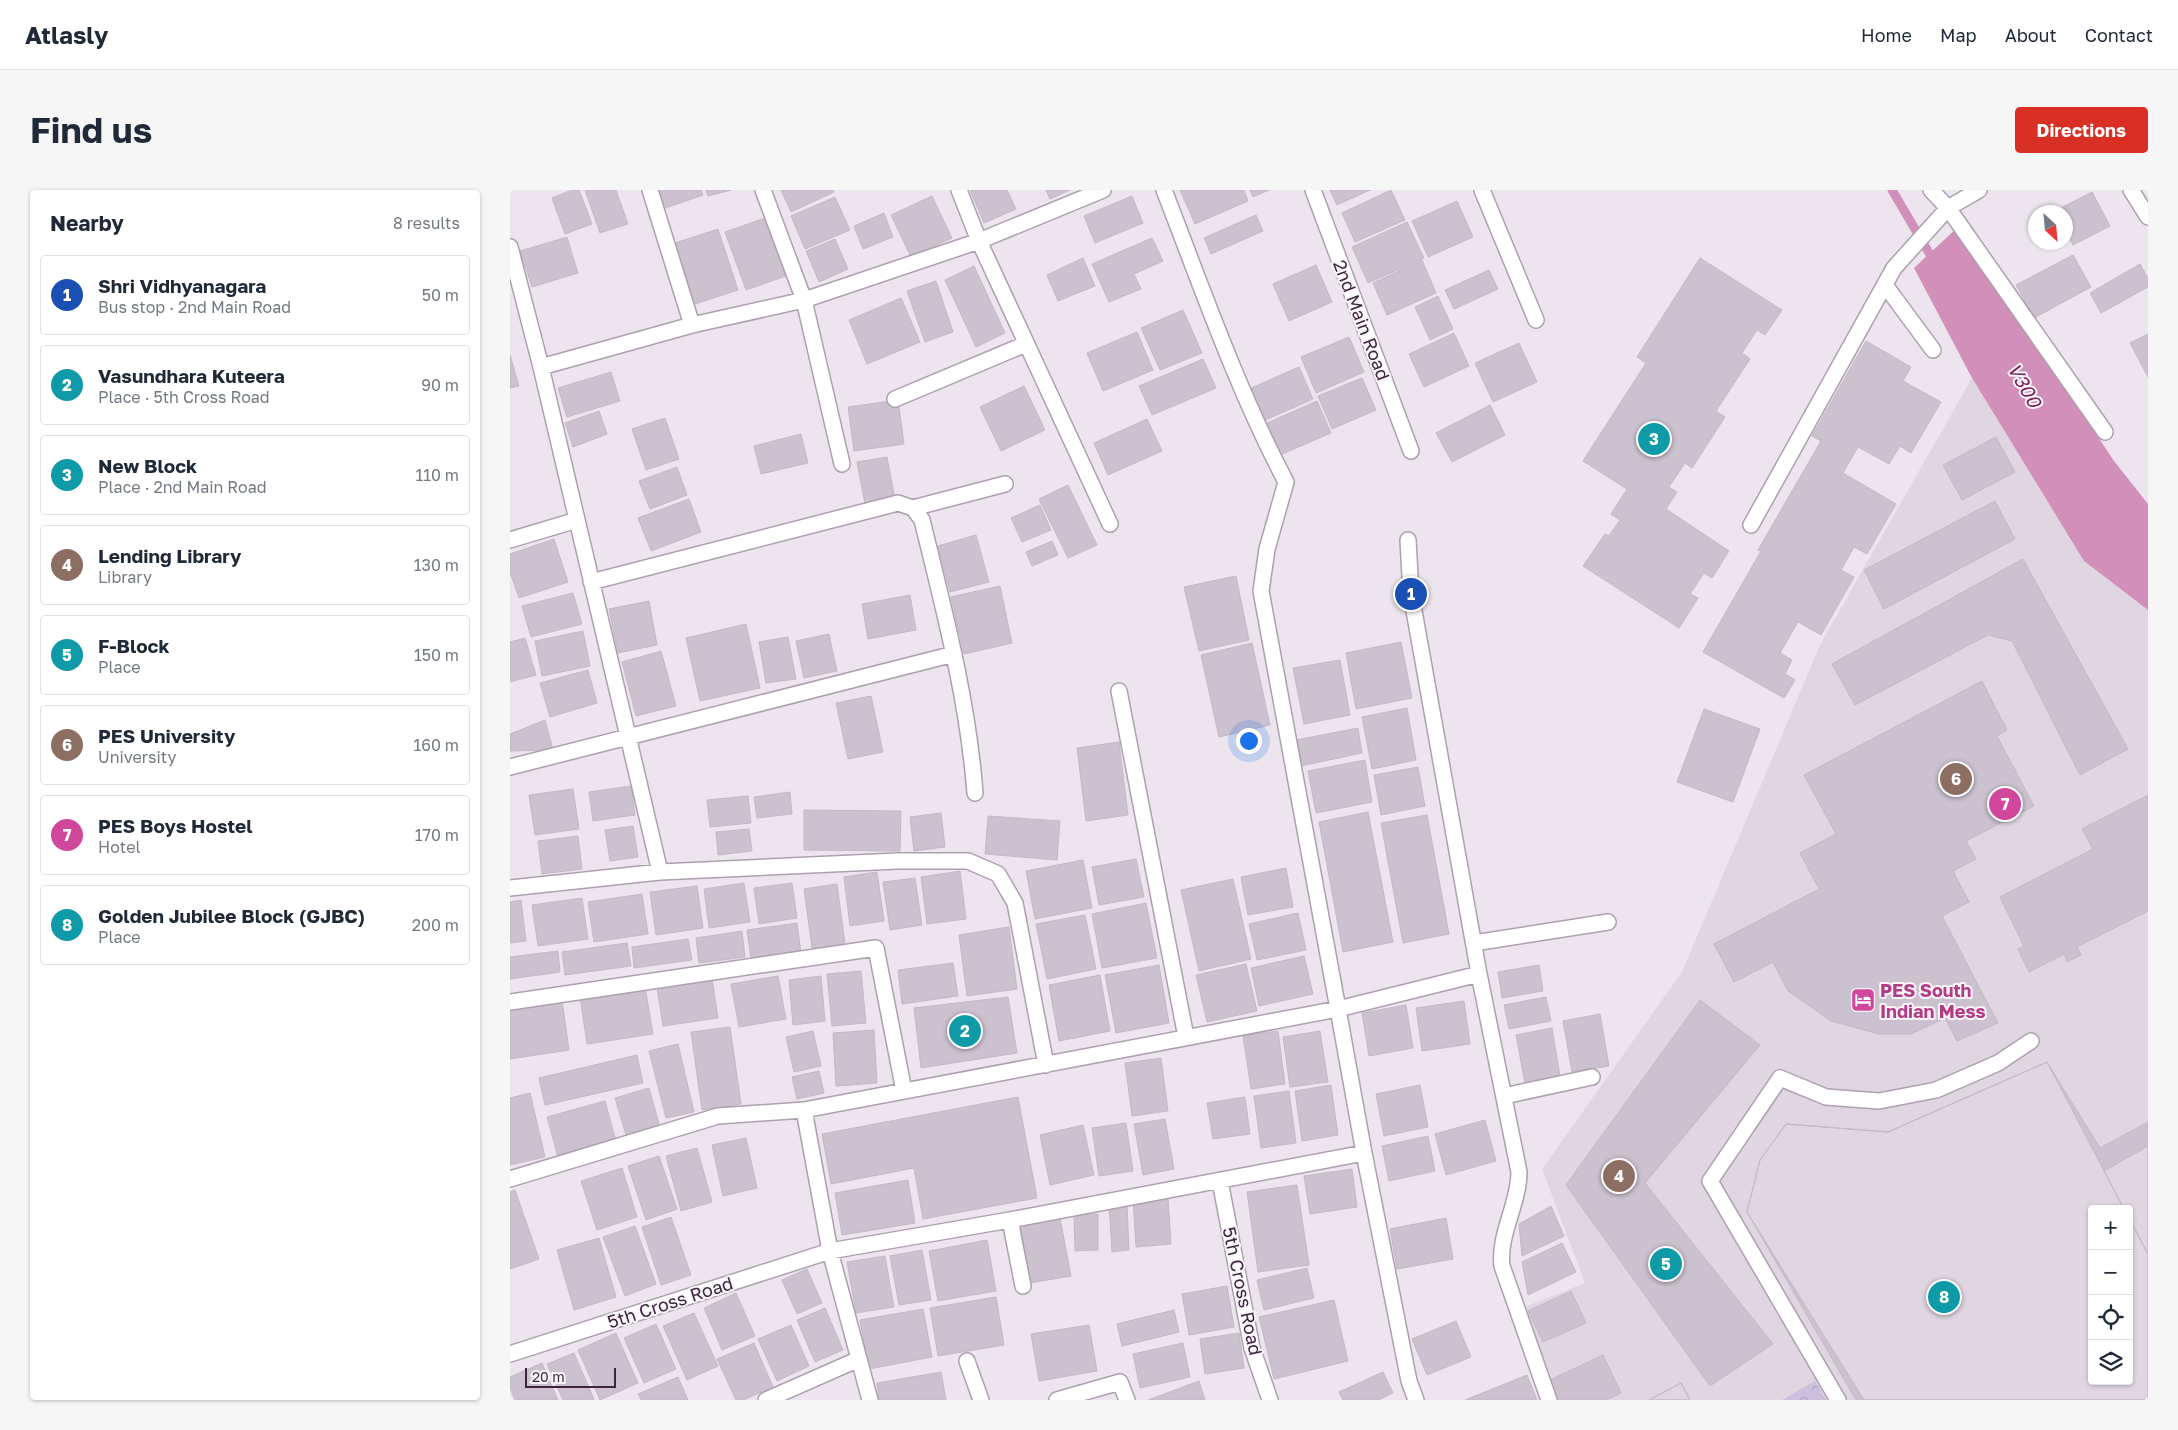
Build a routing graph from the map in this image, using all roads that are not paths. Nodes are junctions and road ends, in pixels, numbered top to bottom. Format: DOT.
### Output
graph roads {
  1 [pos="650,190"];
  2 [pos="764,190"];
  3 [pos="959,190"];
  4 [pos="1103,190"];
  5 [pos="1164,190"];
  6 [pos="1313,190"];
  7 [pos="1482,190"];
  8 [pos="1931,190"];
  9 [pos="1980,190"];
  10 [pos="2131,190"];
  11 [pos="1948,208"];
  12 [pos="2148,217"];
  13 [pos="979,241"];
  14 [pos="510,247"];
  15 [pos="1885,285"];
  16 [pos="804,300"];
  17 [pos="1536,320"];
  18 [pos="692,325"];
  19 [pos="1026,344"];
  20 [pos="1933,350"];
  21 [pos="541,367"];
  22 [pos="894,398"];
  23 [pos="2105,432"];
  24 [pos="1411,451"];
  25 [pos="842,464"];
  26 [pos="1005,484"];
  27 [pos="913,508"];
  28 [pos="577,520"];
  29 [pos="1110,524"];
  30 [pos="1751,525"];
  31 [pos="510,540"];
  32 [pos="1408,540"];
  33 [pos="591,582"];
  34 [pos="954,654"];
  35 [pos="1119,691"];
  36 [pos="628,737"];
  37 [pos="510,767"];
  38 [pos="975,793"];
  39 [pos="660,872"];
  40 [pos="510,888"];
  41 [pos="1608,922"];
  42 [pos="1474,943"];
  43 [pos="1480,974"];
  44 [pos="510,1002"];
  45 [pos="1338,1009"];
  46 [pos="1186,1037"];
  47 [pos="2031,1041"];
  48 [pos="1046,1065"];
  49 [pos="1592,1077"];
  50 [pos="904,1091"];
  51 [pos="1504,1096"];
  52 [pos="804,1110"];
  53 [pos="1364,1153"];
  54 [pos="510,1179"];
  55 [pos="1220,1181"];
  56 [pos="1010,1220"];
  57 [pos="830,1251"];
  58 [pos="1022,1286"];
  59 [pos="510,1354"];
  60 [pos="859,1359"];
  61 [pos="967,1361"];
  62 [pos="766,1400"];
  63 [pos="870,1400"];
  64 [pos="981,1400"];
  65 [pos="1057,1400"];
  66 [pos="1127,1400"];
  67 [pos="1270,1400"];
  68 [pos="1416,1400"];
  69 [pos="1549,1400"];
  70 [pos="1838,1400"];
  1 -- 18 [label="street"];
  2 -- 16 [label="street"];
  3 -- 13 [label="street"];
  4 -- 13 [label="street"];
  5 -- 45 [label="street"];
  6 -- 24 [label="street, 2nd Main Road"];
  7 -- 17 [label="street"];
  8 -- 11 [label="street"];
  9 -- 11 [label="street"];
  10 -- 12 [label="street"];
  11 -- 15 [label="street"];
  11 -- 23 [label="street"];
  13 -- 16 [label="street"];
  13 -- 19 [label="street"];
  14 -- 21 [label="street"];
  15 -- 20 [label="street"];
  15 -- 30 [label="street"];
  16 -- 18 [label="street"];
  16 -- 25 [label="street"];
  18 -- 21 [label="street"];
  19 -- 22 [label="street"];
  19 -- 29 [label="street"];
  21 -- 28 [label="street"];
  26 -- 27 [label="street"];
  27 -- 33 [label="street"];
  27 -- 34 [label="street"];
  28 -- 31 [label="street"];
  28 -- 33 [label="street"];
  32 -- 42 [label="street"];
  33 -- 36 [label="street"];
  34 -- 36 [label="street"];
  34 -- 38 [label="street"];
  35 -- 46 [label="street"];
  36 -- 37 [label="street"];
  36 -- 39 [label="street"];
  39 -- 40 [label="street"];
  39 -- 48 [label="street"];
  41 -- 42 [label="street"];
  42 -- 43 [label="street"];
  43 -- 45 [label="street"];
  43 -- 51 [label="street"];
  44 -- 50 [label="street"];
  45 -- 46 [label="street"];
  45 -- 53 [label="street"];
  46 -- 48 [label="street"];
  47 -- 70 [label="street"];
  48 -- 50 [label="street"];
  49 -- 51 [label="street"];
  50 -- 52 [label="street"];
  51 -- 69 [label="street"];
  52 -- 54 [label="street"];
  52 -- 57 [label="street"];
  53 -- 55 [label="street, 5th Cross Road"];
  53 -- 68 [label="street"];
  55 -- 56 [label="street, 5th Cross Road"];
  55 -- 67 [label="street, 5th Cross Road"];
  56 -- 57 [label="street, 5th Cross Road"];
  56 -- 58 [label="street"];
  57 -- 59 [label="street, 5th Cross Road"];
  57 -- 60 [label="street"];
  60 -- 62 [label="street"];
  60 -- 63 [label="street"];
  61 -- 64 [label="street"];
  65 -- 66 [label="street"];
}
